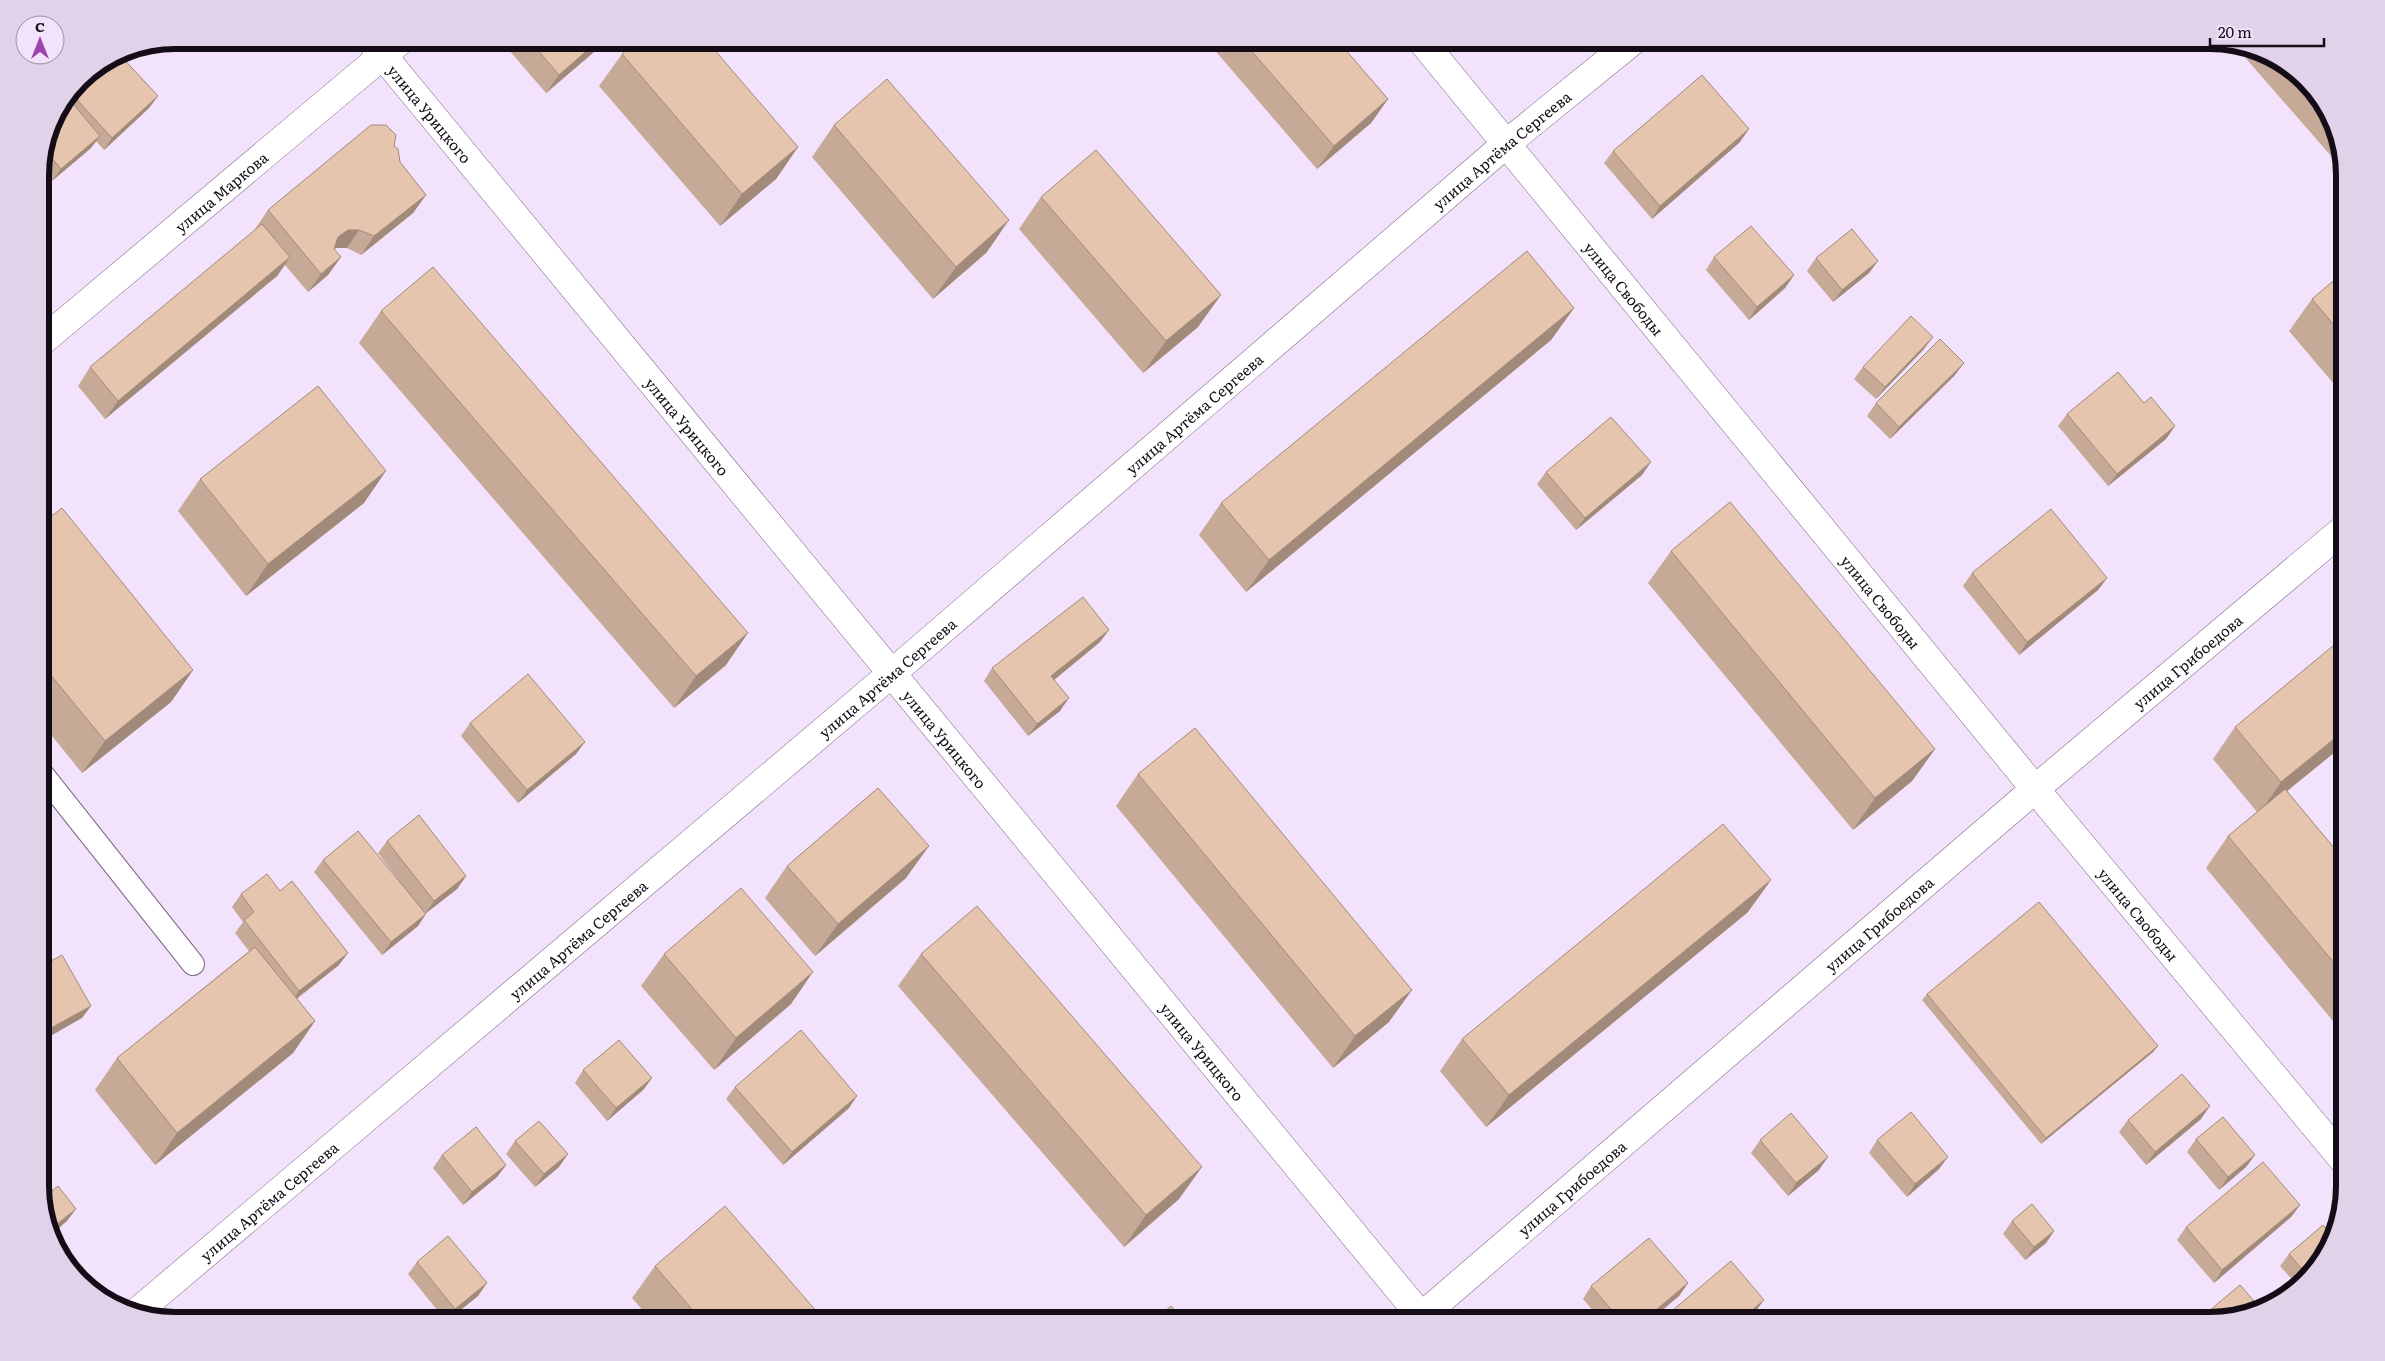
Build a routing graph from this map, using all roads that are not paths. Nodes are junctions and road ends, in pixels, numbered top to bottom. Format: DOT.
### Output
graph roads {
  1 [pos="380,49"];
  2 [pos="388,49"];
  3 [pos="1428,49"];
  4 [pos="1623,49"];
  5 [pos="1506,144"];
  6 [pos="49,335"];
  7 [pos="2336,536"];
  8 [pos="891,674"];
  9 [pos="49,782"];
  10 [pos="2035,789"];
  11 [pos="193,964"];
  12 [pos="2336,1151"];
  13 [pos="142,1308"];
  14 [pos="1415,1312"];
  15 [pos="1429,1312"];
  1 -- 6 [label="street, улица Маркова"];
  2 -- 8 [label="street, улица Урицкого"];
  3 -- 5 [label="street, улица Свободы"];
  4 -- 5 [label="street, улица Артёма Сергеева"];
  5 -- 8 [label="street, улица Артёма Сергеева"];
  5 -- 10 [label="street, улица Свободы"];
  7 -- 10 [label="street, улица Грибоедова"];
  8 -- 13 [label="street, улица Артёма Сергеева"];
  8 -- 14 [label="street, улица Урицкого"];
  9 -- 11 [label="lane"];
  10 -- 12 [label="street, улица Свободы"];
  10 -- 15 [label="street, улица Грибоедова"];
}
